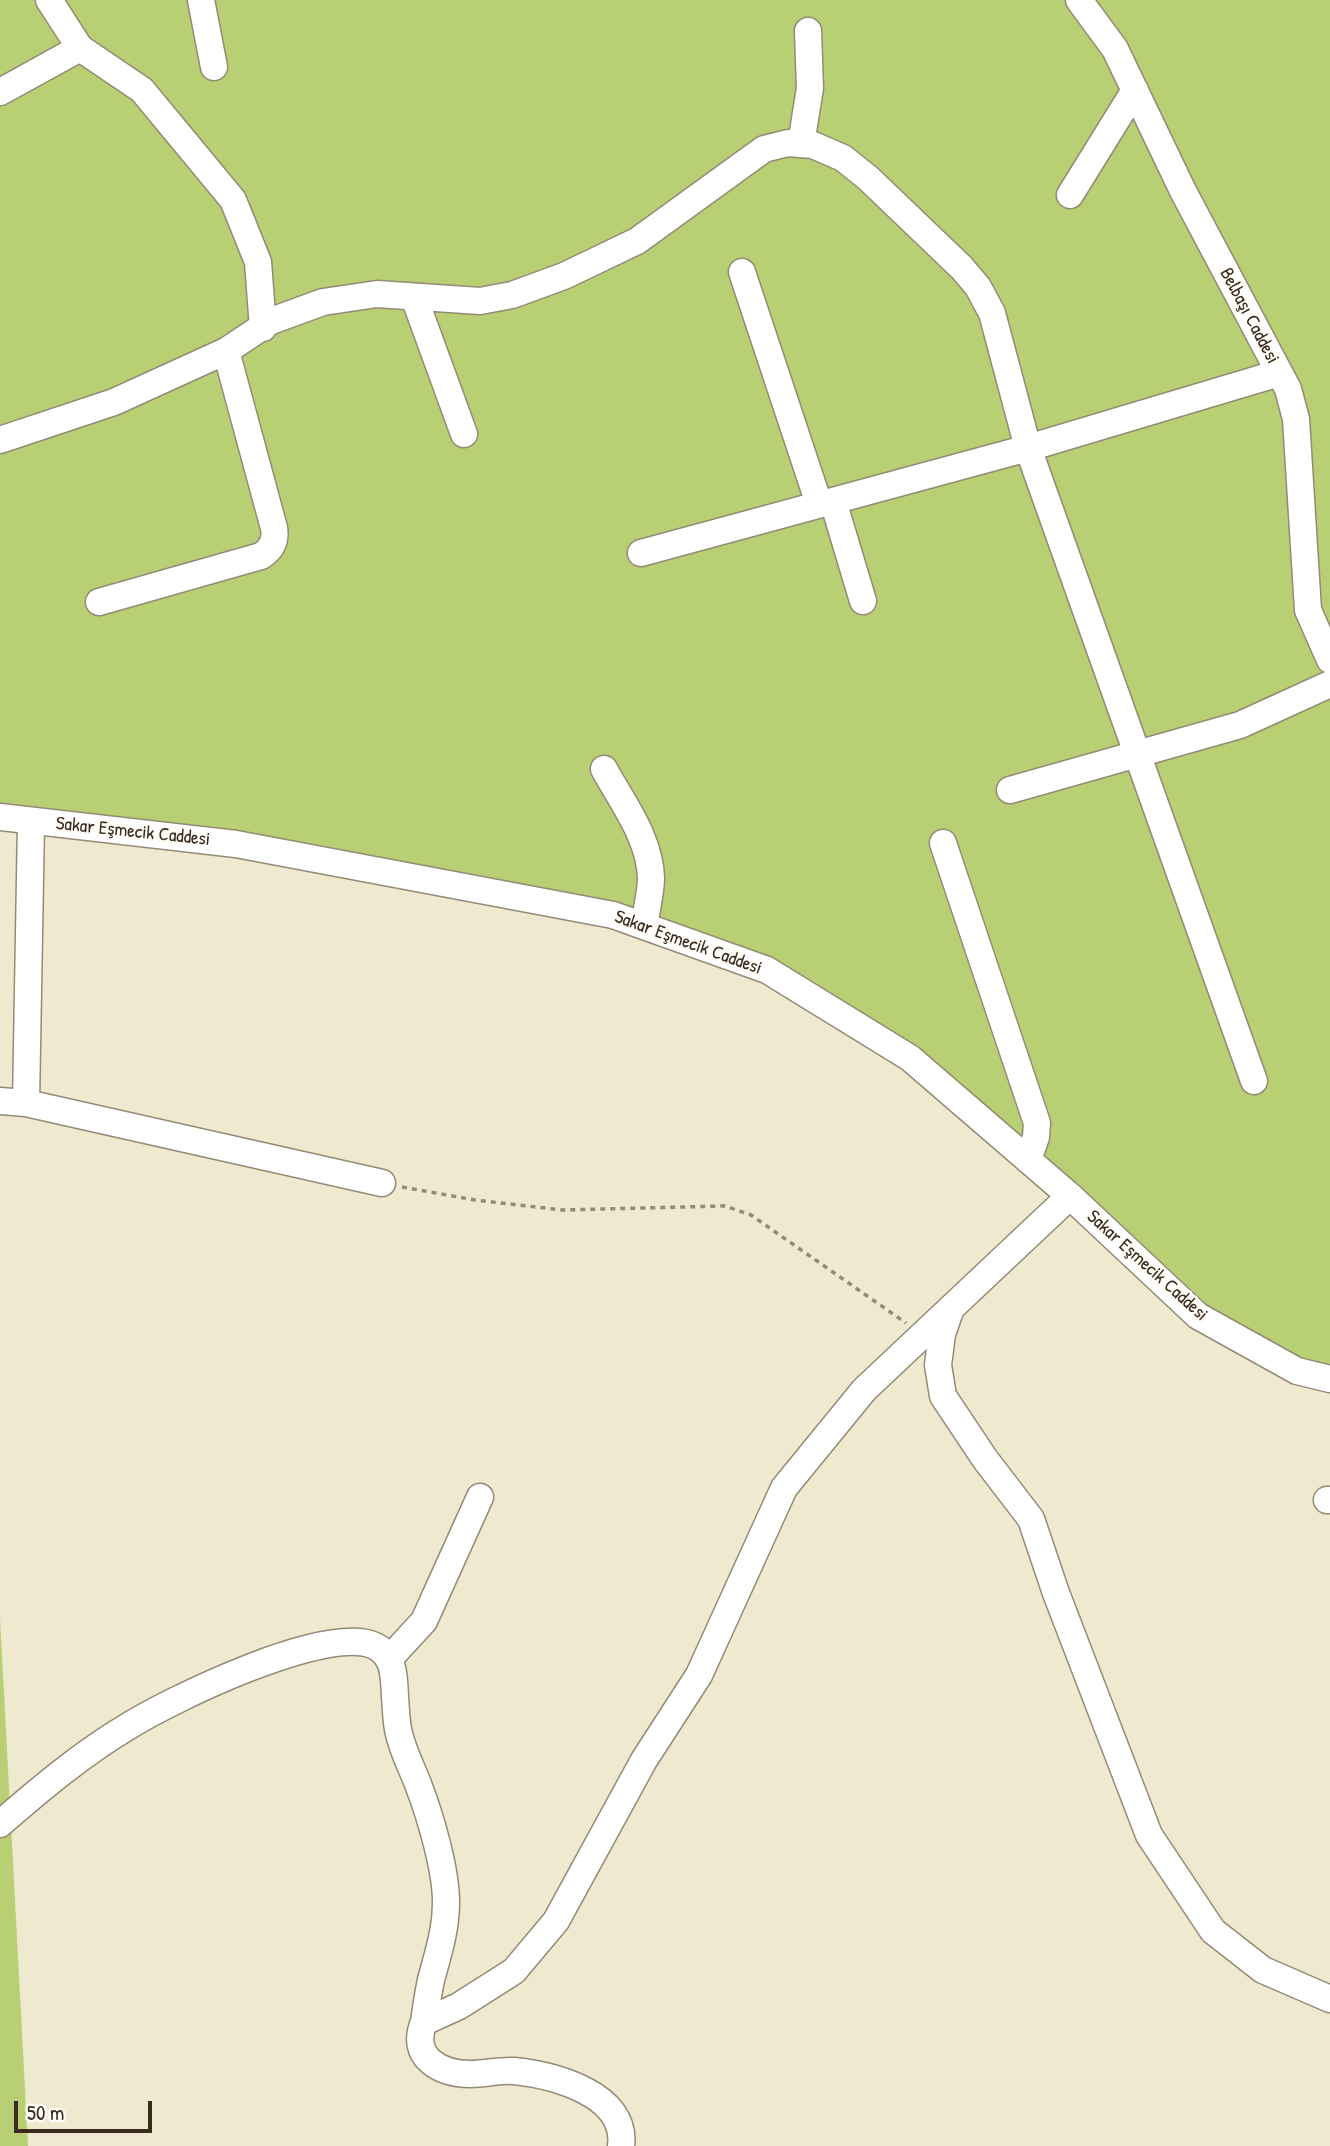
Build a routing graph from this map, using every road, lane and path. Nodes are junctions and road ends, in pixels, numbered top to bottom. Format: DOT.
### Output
graph roads {
  1 [pos="49,0"];
  2 [pos="201,0"];
  3 [pos="1079,0"];
  4 [pos="807,31"];
  5 [pos="80,48"];
  6 [pos="214,68"];
  7 [pos="1135,90"];
  8 [pos="0,92"];
  9 [pos="801,144"];
  10 [pos="1070,195"];
  11 [pos="741,272"];
  12 [pos="414,297"];
  13 [pos="263,328"];
  14 [pos="226,351"];
  15 [pos="1279,373"];
  16 [pos="464,434"];
  17 [pos="0,440"];
  18 [pos="1028,447"];
  19 [pos="826,502"];
  20 [pos="641,553"];
  21 [pos="863,601"];
  22 [pos="99,602"];
  23 [pos="1330,660"];
  24 [pos="1330,684"];
  25 [pos="1137,754"];
  26 [pos="604,769"];
  27 [pos="1010,790"];
  28 [pos="0,817"];
  29 [pos="31,821"];
  30 [pos="943,843"];
  31 [pos="644,926"];
  32 [pos="1254,1081"];
  33 [pos="13,1102"];
  34 [pos="1028,1160"];
  35 [pos="382,1183"];
  36 [pos="1070,1196"];
  37 [pos="952,1305"];
  38 [pos="922,1334"];
  39 [pos="1330,1379"];
  40 [pos="480,1497"];
  41 [pos="389,1659"];
  42 [pos="0,1824"];
  43 [pos="1330,1998"];
  44 [pos="424,2022"];
  45 [pos="621,2146"];
  1 -- 5 [label="street"];
  2 -- 6 [label="street"];
  3 -- 7 [label="street, Belbaşı Caddesi"];
  4 -- 9 [label="street"];
  5 -- 8 [label="street"];
  5 -- 13 [label="street"];
  7 -- 10 [label="street"];
  7 -- 15 [label="street, Belbaşı Caddesi"];
  9 -- 12 [label="street"];
  9 -- 18 [label="street"];
  11 -- 19 [label="street"];
  12 -- 13 [label="street"];
  12 -- 16 [label="street"];
  13 -- 14 [label="street"];
  14 -- 17 [label="street"];
  14 -- 22 [label="street"];
  15 -- 18 [label="street"];
  15 -- 23 [label="street, Belbaşı Caddesi"];
  18 -- 19 [label="street"];
  18 -- 25 [label="street"];
  19 -- 20 [label="street"];
  19 -- 21 [label="street"];
  24 -- 25 [label="street"];
  25 -- 27 [label="street"];
  25 -- 32 [label="street"];
  26 -- 31 [label="street"];
  28 -- 29 [label="street, Sakar Eşmecik Caddesi"];
  29 -- 31 [label="street, Sakar Eşmecik Caddesi"];
  29 -- 33 [label="street"];
  30 -- 34 [label="street"];
  31 -- 34 [label="street, Sakar Eşmecik Caddesi"];
  33 -- 35 [label="street"];
  34 -- 36 [label="street, Sakar Eşmecik Caddesi"];
  35 -- 38 [label="path"];
  36 -- 37 [label="street"];
  36 -- 39 [label="street, Sakar Eşmecik Caddesi"];
  37 -- 38 [label="street"];
  37 -- 43 [label="street"];
  38 -- 44 [label="street"];
  40 -- 41 [label="street"];
  41 -- 42 [label="street"];
  41 -- 44 [label="street"];
  44 -- 45 [label="street"];
}
